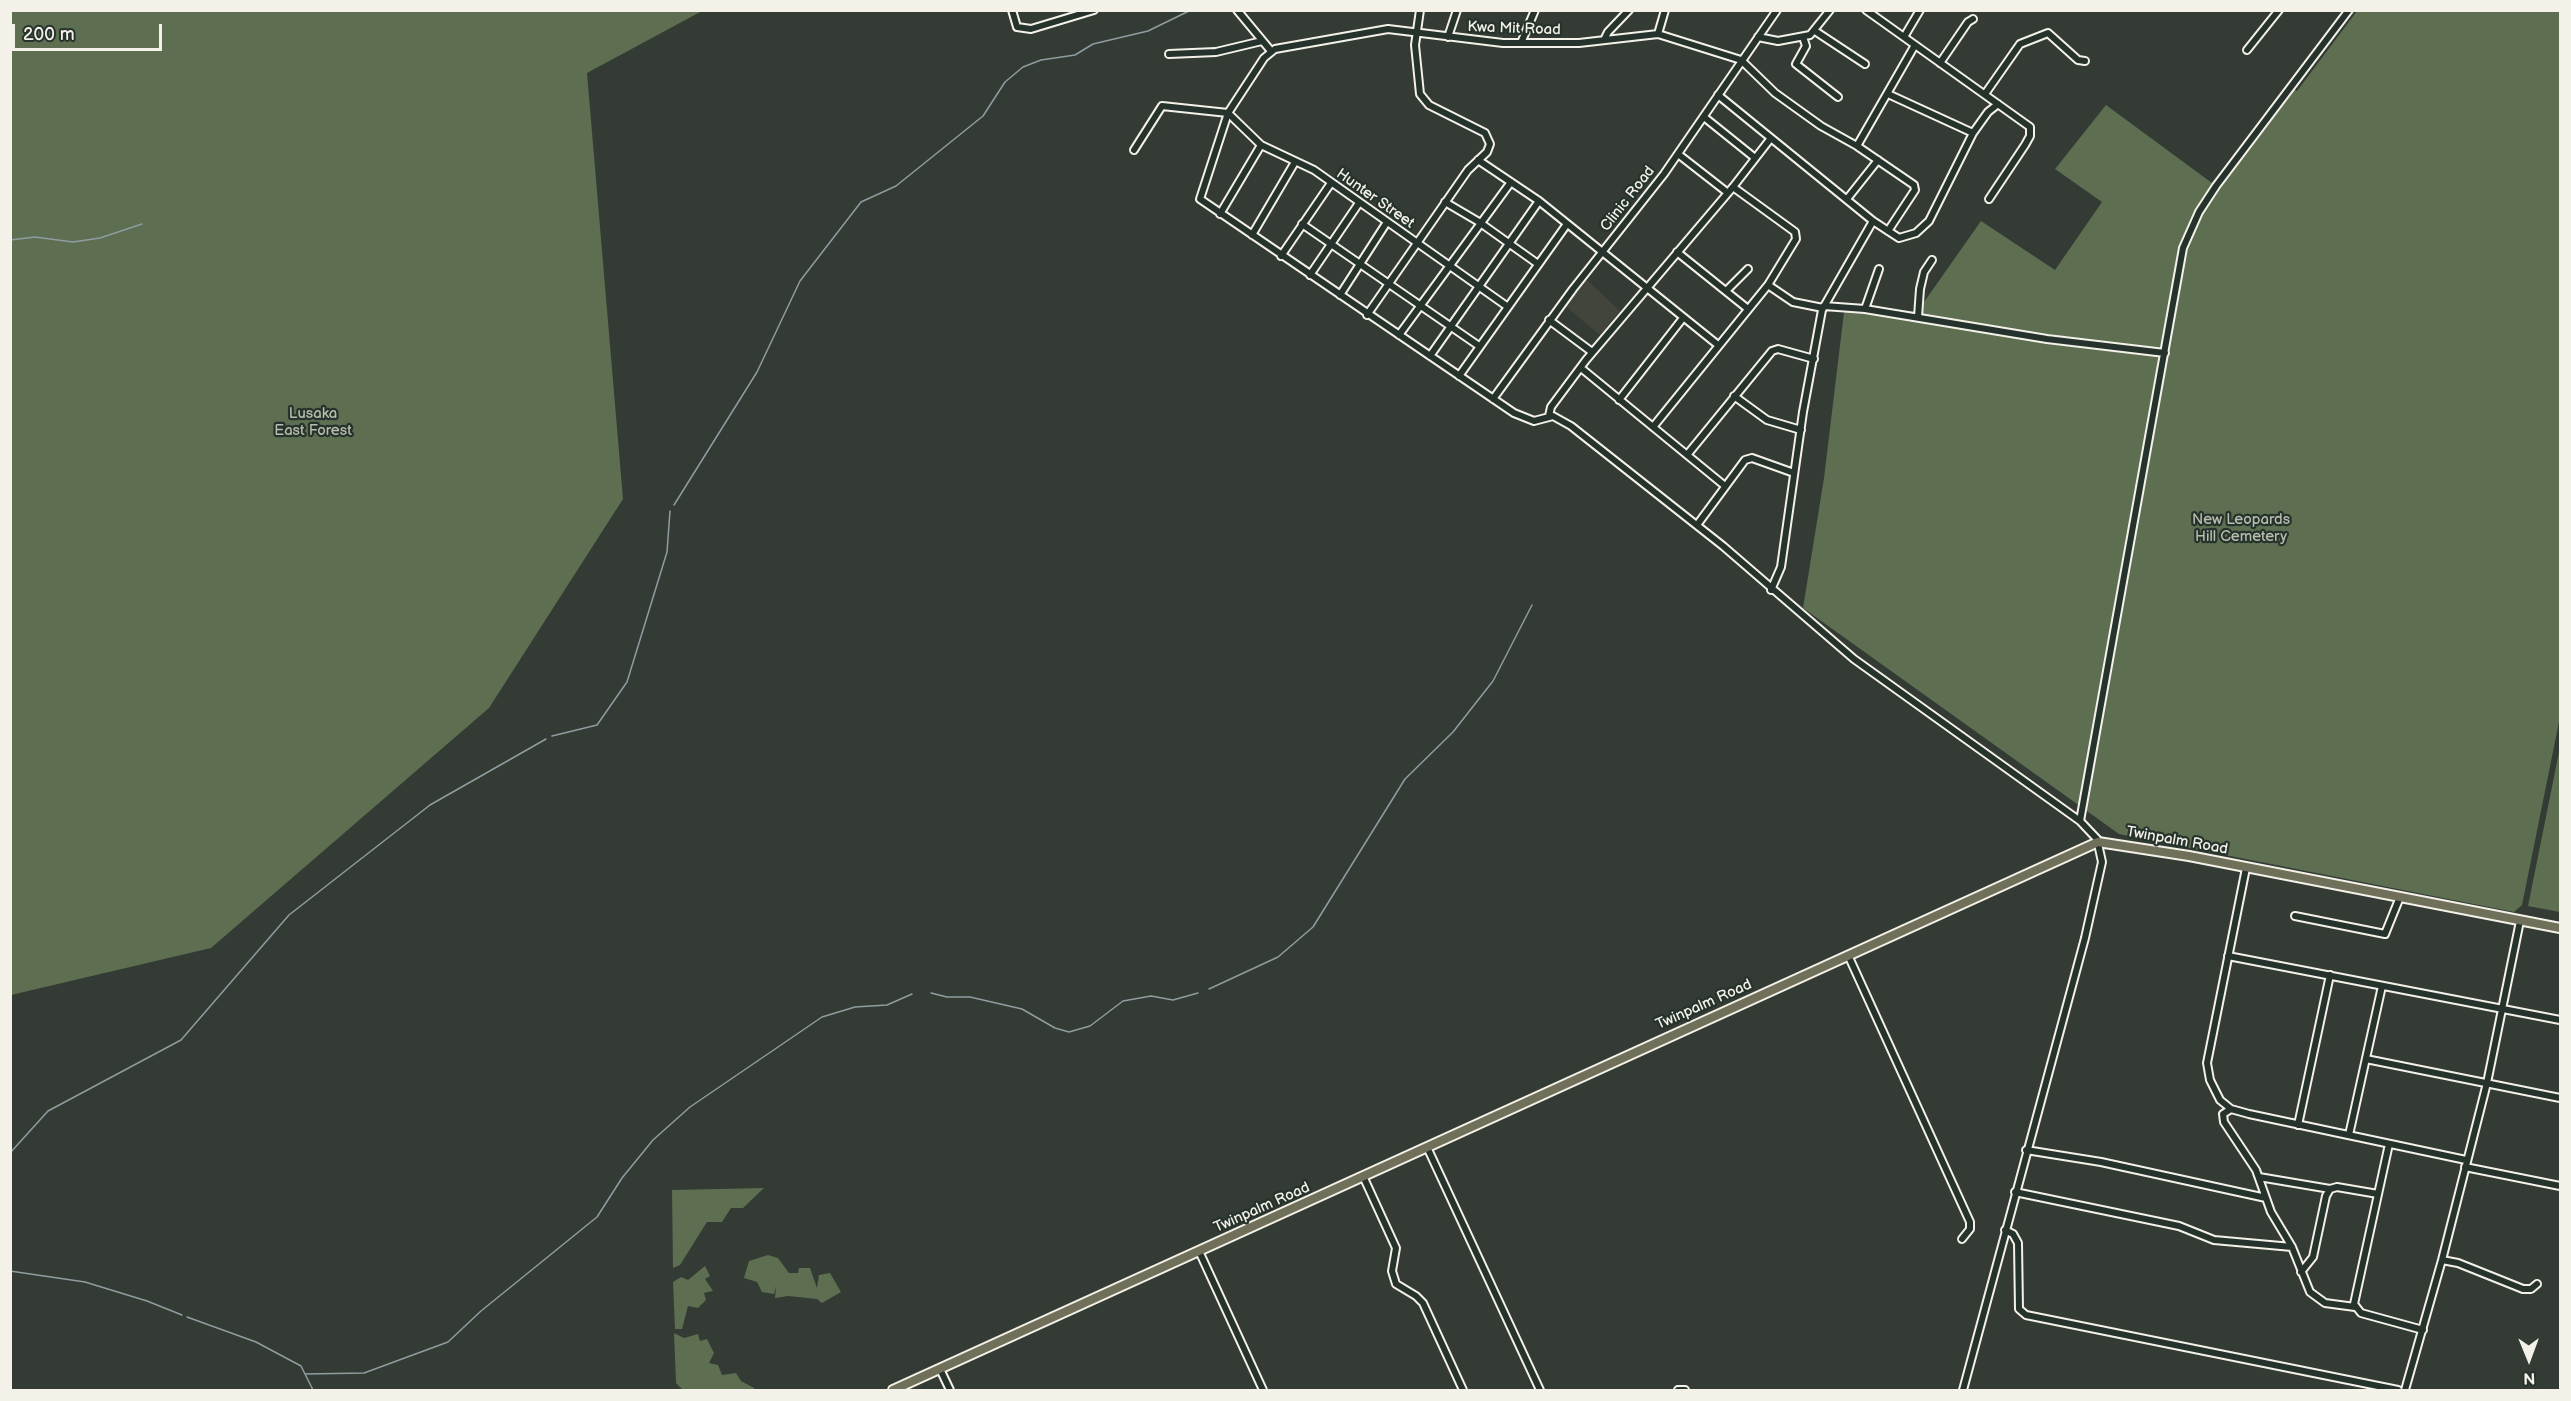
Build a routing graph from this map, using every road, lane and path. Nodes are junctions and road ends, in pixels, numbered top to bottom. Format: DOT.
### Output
graph roads {
  1 [pos="1012,10"];
  2 [pos="1095,10"];
  3 [pos="1237,10"];
  4 [pos="1420,10"];
  5 [pos="1457,10"];
  6 [pos="1535,10"];
  7 [pos="1629,10"];
  8 [pos="1665,10"];
  9 [pos="1777,10"];
  10 [pos="1830,10"];
  11 [pos="1866,10"];
  12 [pos="1920,10"];
  13 [pos="2279,10"];
  14 [pos="2349,10"];
  15 [pos="1973,19"];
  16 [pos="1416,32"];
  17 [pos="1815,32"];
  18 [pos="1658,34"];
  19 [pos="1448,37"];
  20 [pos="1758,37"];
  21 [pos="1803,37"];
  22 [pos="1904,37"];
  23 [pos="1604,40"];
  24 [pos="1262,41"];
  25 [pos="1521,43"];
  26 [pos="1915,45"];
  27 [pos="2247,50"];
  28 [pos="1271,51"];
  29 [pos="1169,54"];
  30 [pos="1741,60"];
  31 [pos="2085,61"];
  32 [pos="1940,63"];
  33 [pos="1865,64"];
  34 [pos="1888,94"];
  35 [pos="1985,94"];
  36 [pos="1718,95"];
  37 [pos="1838,97"];
  38 [pos="1998,104"];
  39 [pos="1228,113"];
  40 [pos="1704,117"];
  41 [pos="1974,132"];
  42 [pos="1771,138"];
  43 [pos="1262,145"];
  44 [pos="1857,146"];
  45 [pos="1134,150"];
  46 [pos="1678,154"];
  47 [pos="1755,158"];
  48 [pos="1478,160"];
  49 [pos="1878,160"];
  50 [pos="1295,162"];
  51 [pos="1511,182"];
  52 [pos="1331,183"];
  53 [pos="1733,187"];
  54 [pos="1728,193"];
  55 [pos="1847,199"];
  56 [pos="1989,199"];
  57 [pos="1539,201"];
  58 [pos="1445,202"];
  59 [pos="1359,203"];
  60 [pos="1220,214"];
  61 [pos="1873,221"];
  62 [pos="1387,222"];
  63 [pos="1479,222"];
  64 [pos="1302,224"];
  65 [pos="1567,224"];
  66 [pos="1888,231"];
  67 [pos="1251,236"];
  68 [pos="1509,243"];
  69 [pos="1417,244"];
  70 [pos="1332,245"];
  71 [pos="1602,251"];
  72 [pos="1677,252"];
  73 [pos="1281,256"];
  74 [pos="1932,260"];
  75 [pos="1538,264"];
  76 [pos="1361,266"];
  77 [pos="1450,266"];
  78 [pos="1748,268"];
  79 [pos="1879,269"];
  80 [pos="1310,275"];
  81 [pos="1388,285"];
  82 [pos="1768,285"];
  83 [pos="1479,287"];
  84 [pos="1646,290"];
  85 [pos="1727,290"];
  86 [pos="1340,295"];
  87 [pos="1422,304"];
  88 [pos="1508,307"];
  89 [pos="1823,307"];
  90 [pos="1748,309"];
  91 [pos="1865,309"];
  92 [pos="1367,315"];
  93 [pos="1683,318"];
  94 [pos="1918,318"];
  95 [pos="1549,320"];
  96 [pos="1451,325"];
  97 [pos="1399,335"];
  98 [pos="1718,345"];
  99 [pos="1479,346"];
  100 [pos="1592,352"];
  101 [pos="2165,353"];
  102 [pos="1430,356"];
  103 [pos="1814,359"];
  104 [pos="1581,368"];
  105 [pos="1459,376"];
  106 [pos="1734,396"];
  107 [pos="1493,399"];
  108 [pos="1619,400"];
  109 [pos="1549,416"];
  110 [pos="1653,426"];
  111 [pos="1801,430"];
  112 [pos="1687,455"];
  113 [pos="1794,473"];
  114 [pos="1725,486"];
  115 [pos="1697,525"];
  116 [pos="1771,590"];
  117 [pos="2080,821"];
  118 [pos="2098,842"];
  119 [pos="2246,868"];
  120 [pos="2400,897"];
  121 [pos="2295,916"];
  122 [pos="2520,921"];
  123 [pos="2560,928"];
  124 [pos="1848,955"];
  125 [pos="2228,956"];
  126 [pos="2330,975"];
  127 [pos="2382,986"];
  128 [pos="2502,1009"];
  129 [pos="2560,1020"];
  130 [pos="2366,1059"];
  131 [pos="2487,1083"];
  132 [pos="2560,1089"];
  133 [pos="2560,1098"];
  134 [pos="2231,1109"];
  135 [pos="2298,1125"];
  136 [pos="2349,1135"];
  137 [pos="2389,1144"];
  138 [pos="1427,1147"];
  139 [pos="2026,1150"];
  140 [pos="2466,1164"];
  141 [pos="1363,1176"];
  142 [pos="2259,1176"];
  143 [pos="2560,1186"];
  144 [pos="2330,1189"];
  145 [pos="2015,1192"];
  146 [pos="2378,1194"];
  147 [pos="2266,1198"];
  148 [pos="2005,1230"];
  149 [pos="1962,1239"];
  150 [pos="2292,1247"];
  151 [pos="1199,1251"];
  152 [pos="2442,1260"];
  153 [pos="2301,1272"];
  154 [pos="2537,1284"];
  155 [pos="2355,1307"];
  156 [pos="2423,1330"];
  157 [pos="940,1369"];
  158 [pos="893,1390"];
  159 [pos="950,1390"];
  160 [pos="1263,1390"];
  161 [pos="1463,1390"];
  162 [pos="1540,1390"];
  163 [pos="1678,1390"];
  164 [pos="1685,1390"];
  165 [pos="1963,1390"];
  166 [pos="2398,1390"];
  167 [pos="2405,1390"];
  1 -- 2 [label="street"];
  3 -- 24 [label="street"];
  4 -- 16 [label="street"];
  5 -- 19 [label="street"];
  6 -- 25 [label="street"];
  7 -- 23 [label="street"];
  8 -- 18 [label="street"];
  9 -- 20 [label="street, Clinic Road"];
  10 -- 17 [label="street"];
  11 -- 22 [label="street"];
  12 -- 22 [label="street"];
  13 -- 27 [label="street"];
  14 -- 101 [label="street"];
  15 -- 32 [label="street"];
  16 -- 19 [label="street, Kwa Mit Road"];
  16 -- 28 [label="street, Kwa Mit Road"];
  16 -- 48 [label="street"];
  17 -- 21 [label="street"];
  17 -- 33 [label="street"];
  18 -- 23 [label="street, Kwa Mit Road"];
  18 -- 30 [label="street, Kwa Mit Road"];
  19 -- 25 [label="street, Kwa Mit Road"];
  20 -- 21 [label="street"];
  20 -- 30 [label="street, Clinic Road"];
  21 -- 37 [label="street"];
  22 -- 26 [label="street"];
  23 -- 25 [label="street, Kwa Mit Road"];
  24 -- 28 [label="street"];
  24 -- 29 [label="street"];
  26 -- 32 [label="street"];
  26 -- 34 [label="street"];
  28 -- 39 [label="street"];
  30 -- 36 [label="street, Clinic Road"];
  30 -- 44 [label="street"];
  31 -- 35 [label="street"];
  32 -- 35 [label="street"];
  34 -- 41 [label="street"];
  34 -- 44 [label="street"];
  35 -- 38 [label="street"];
  36 -- 40 [label="street, Clinic Road"];
  36 -- 42 [label="street"];
  38 -- 41 [label="street"];
  38 -- 56 [label="street"];
  39 -- 43 [label="street, Hunter Street"];
  39 -- 45 [label="street"];
  39 -- 60 [label="street"];
  40 -- 46 [label="street, Clinic Road"];
  40 -- 47 [label="street"];
  41 -- 66 [label="street"];
  42 -- 47 [label="street"];
  42 -- 55 [label="street"];
  43 -- 50 [label="street, Hunter Street"];
  43 -- 60 [label="street"];
  44 -- 49 [label="street"];
  46 -- 54 [label="street"];
  46 -- 71 [label="street, Clinic Road"];
  47 -- 53 [label="street"];
  48 -- 51 [label="street"];
  48 -- 58 [label="street"];
  49 -- 55 [label="street"];
  49 -- 66 [label="street"];
  50 -- 52 [label="street, Hunter Street"];
  50 -- 67 [label="street"];
  51 -- 57 [label="street"];
  51 -- 63 [label="street"];
  52 -- 59 [label="street, Hunter Street"];
  52 -- 64 [label="street"];
  53 -- 54 [label="street"];
  53 -- 82 [label="street"];
  54 -- 72 [label="street"];
  55 -- 61 [label="street"];
  57 -- 65 [label="street"];
  57 -- 68 [label="street"];
  58 -- 63 [label="street"];
  58 -- 69 [label="street"];
  59 -- 62 [label="street, Hunter Street"];
  59 -- 70 [label="street"];
  60 -- 67 [label="street"];
  61 -- 66 [label="street"];
  61 -- 89 [label="street"];
  62 -- 69 [label="street, Hunter Street"];
  62 -- 76 [label="street"];
  63 -- 68 [label="street"];
  63 -- 77 [label="street"];
  64 -- 70 [label="street"];
  64 -- 73 [label="street"];
  65 -- 71 [label="street"];
  65 -- 75 [label="street"];
  67 -- 73 [label="street"];
  68 -- 75 [label="street"];
  68 -- 83 [label="street"];
  69 -- 77 [label="street, Hunter Street"];
  69 -- 81 [label="street"];
  70 -- 76 [label="street"];
  70 -- 80 [label="street"];
  71 -- 84 [label="street"];
  71 -- 95 [label="street, Clinic Road"];
  72 -- 84 [label="street"];
  72 -- 85 [label="street"];
  73 -- 80 [label="street"];
  74 -- 94 [label="street"];
  75 -- 88 [label="street"];
  76 -- 81 [label="street"];
  76 -- 86 [label="street"];
  77 -- 83 [label="street, Hunter Street"];
  77 -- 87 [label="street"];
  78 -- 85 [label="street"];
  79 -- 91 [label="street"];
  80 -- 86 [label="street"];
  81 -- 87 [label="street"];
  81 -- 92 [label="street"];
  82 -- 89 [label="street"];
  82 -- 90 [label="street"];
  83 -- 88 [label="street, Hunter Street"];
  83 -- 96 [label="street"];
  84 -- 93 [label="street"];
  84 -- 100 [label="street"];
  85 -- 90 [label="street"];
  86 -- 92 [label="street"];
  87 -- 96 [label="street"];
  87 -- 97 [label="street"];
  88 -- 99 [label="street"];
  89 -- 91 [label="street"];
  89 -- 103 [label="street"];
  90 -- 98 [label="street"];
  91 -- 94 [label="street"];
  92 -- 97 [label="street"];
  93 -- 98 [label="street"];
  93 -- 108 [label="street"];
  94 -- 101 [label="street"];
  95 -- 100 [label="street"];
  95 -- 107 [label="street, Clinic Road"];
  96 -- 99 [label="street"];
  96 -- 102 [label="street"];
  97 -- 102 [label="street"];
  98 -- 110 [label="street"];
  99 -- 105 [label="street"];
  100 -- 104 [label="street"];
  101 -- 117 [label="street"];
  102 -- 105 [label="street"];
  103 -- 106 [label="street"];
  103 -- 111 [label="street"];
  104 -- 108 [label="street"];
  104 -- 109 [label="street"];
  105 -- 107 [label="street"];
  106 -- 111 [label="street"];
  106 -- 112 [label="street"];
  107 -- 109 [label="street"];
  108 -- 110 [label="street"];
  109 -- 115 [label="street"];
  110 -- 112 [label="street"];
  111 -- 113 [label="street"];
  112 -- 114 [label="street"];
  113 -- 114 [label="street"];
  113 -- 116 [label="street"];
  114 -- 115 [label="street"];
  115 -- 116 [label="street"];
  116 -- 117 [label="street"];
  117 -- 118 [label="street"];
  118 -- 119 [label="main road, Twinpalm Road"];
  118 -- 124 [label="main road, Twinpalm Road"];
  118 -- 139 [label="street"];
  119 -- 120 [label="main road, Twinpalm Road"];
  119 -- 125 [label="street"];
  120 -- 121 [label="street"];
  120 -- 122 [label="main road, Twinpalm Road"];
  122 -- 123 [label="main road, Twinpalm Road"];
  122 -- 128 [label="street"];
  124 -- 138 [label="main road, Twinpalm Road"];
  124 -- 149 [label="street"];
  125 -- 126 [label="street"];
  125 -- 134 [label="street"];
  126 -- 127 [label="street"];
  126 -- 135 [label="street"];
  127 -- 128 [label="street"];
  127 -- 130 [label="street"];
  128 -- 129 [label="street"];
  128 -- 131 [label="street"];
  130 -- 131 [label="street"];
  130 -- 136 [label="street"];
  131 -- 133 [label="street"];
  131 -- 140 [label="street"];
  132 -- 133 [label="street"];
  134 -- 135 [label="street"];
  134 -- 142 [label="street"];
  135 -- 136 [label="street"];
  136 -- 137 [label="street"];
  137 -- 140 [label="street"];
  137 -- 146 [label="street"];
  138 -- 141 [label="main road, Twinpalm Road"];
  138 -- 162 [label="street"];
  139 -- 145 [label="street"];
  139 -- 147 [label="street"];
  140 -- 143 [label="street"];
  140 -- 152 [label="street"];
  141 -- 151 [label="main road, Twinpalm Road"];
  141 -- 161 [label="street"];
  142 -- 144 [label="street"];
  142 -- 147 [label="street"];
  144 -- 146 [label="street"];
  144 -- 153 [label="street"];
  145 -- 148 [label="street"];
  145 -- 150 [label="street"];
  146 -- 155 [label="street"];
  147 -- 150 [label="street"];
  148 -- 165 [label="street"];
  148 -- 166 [label="street"];
  150 -- 153 [label="street"];
  151 -- 157 [label="main road, Twinpalm Road"];
  151 -- 160 [label="street"];
  152 -- 154 [label="street"];
  152 -- 156 [label="street"];
  153 -- 155 [label="street"];
  155 -- 156 [label="street"];
  156 -- 167 [label="street"];
  157 -- 158 [label="main road, Twinpalm Road"];
  157 -- 159 [label="street"];
  163 -- 164 [label="street"];
}
